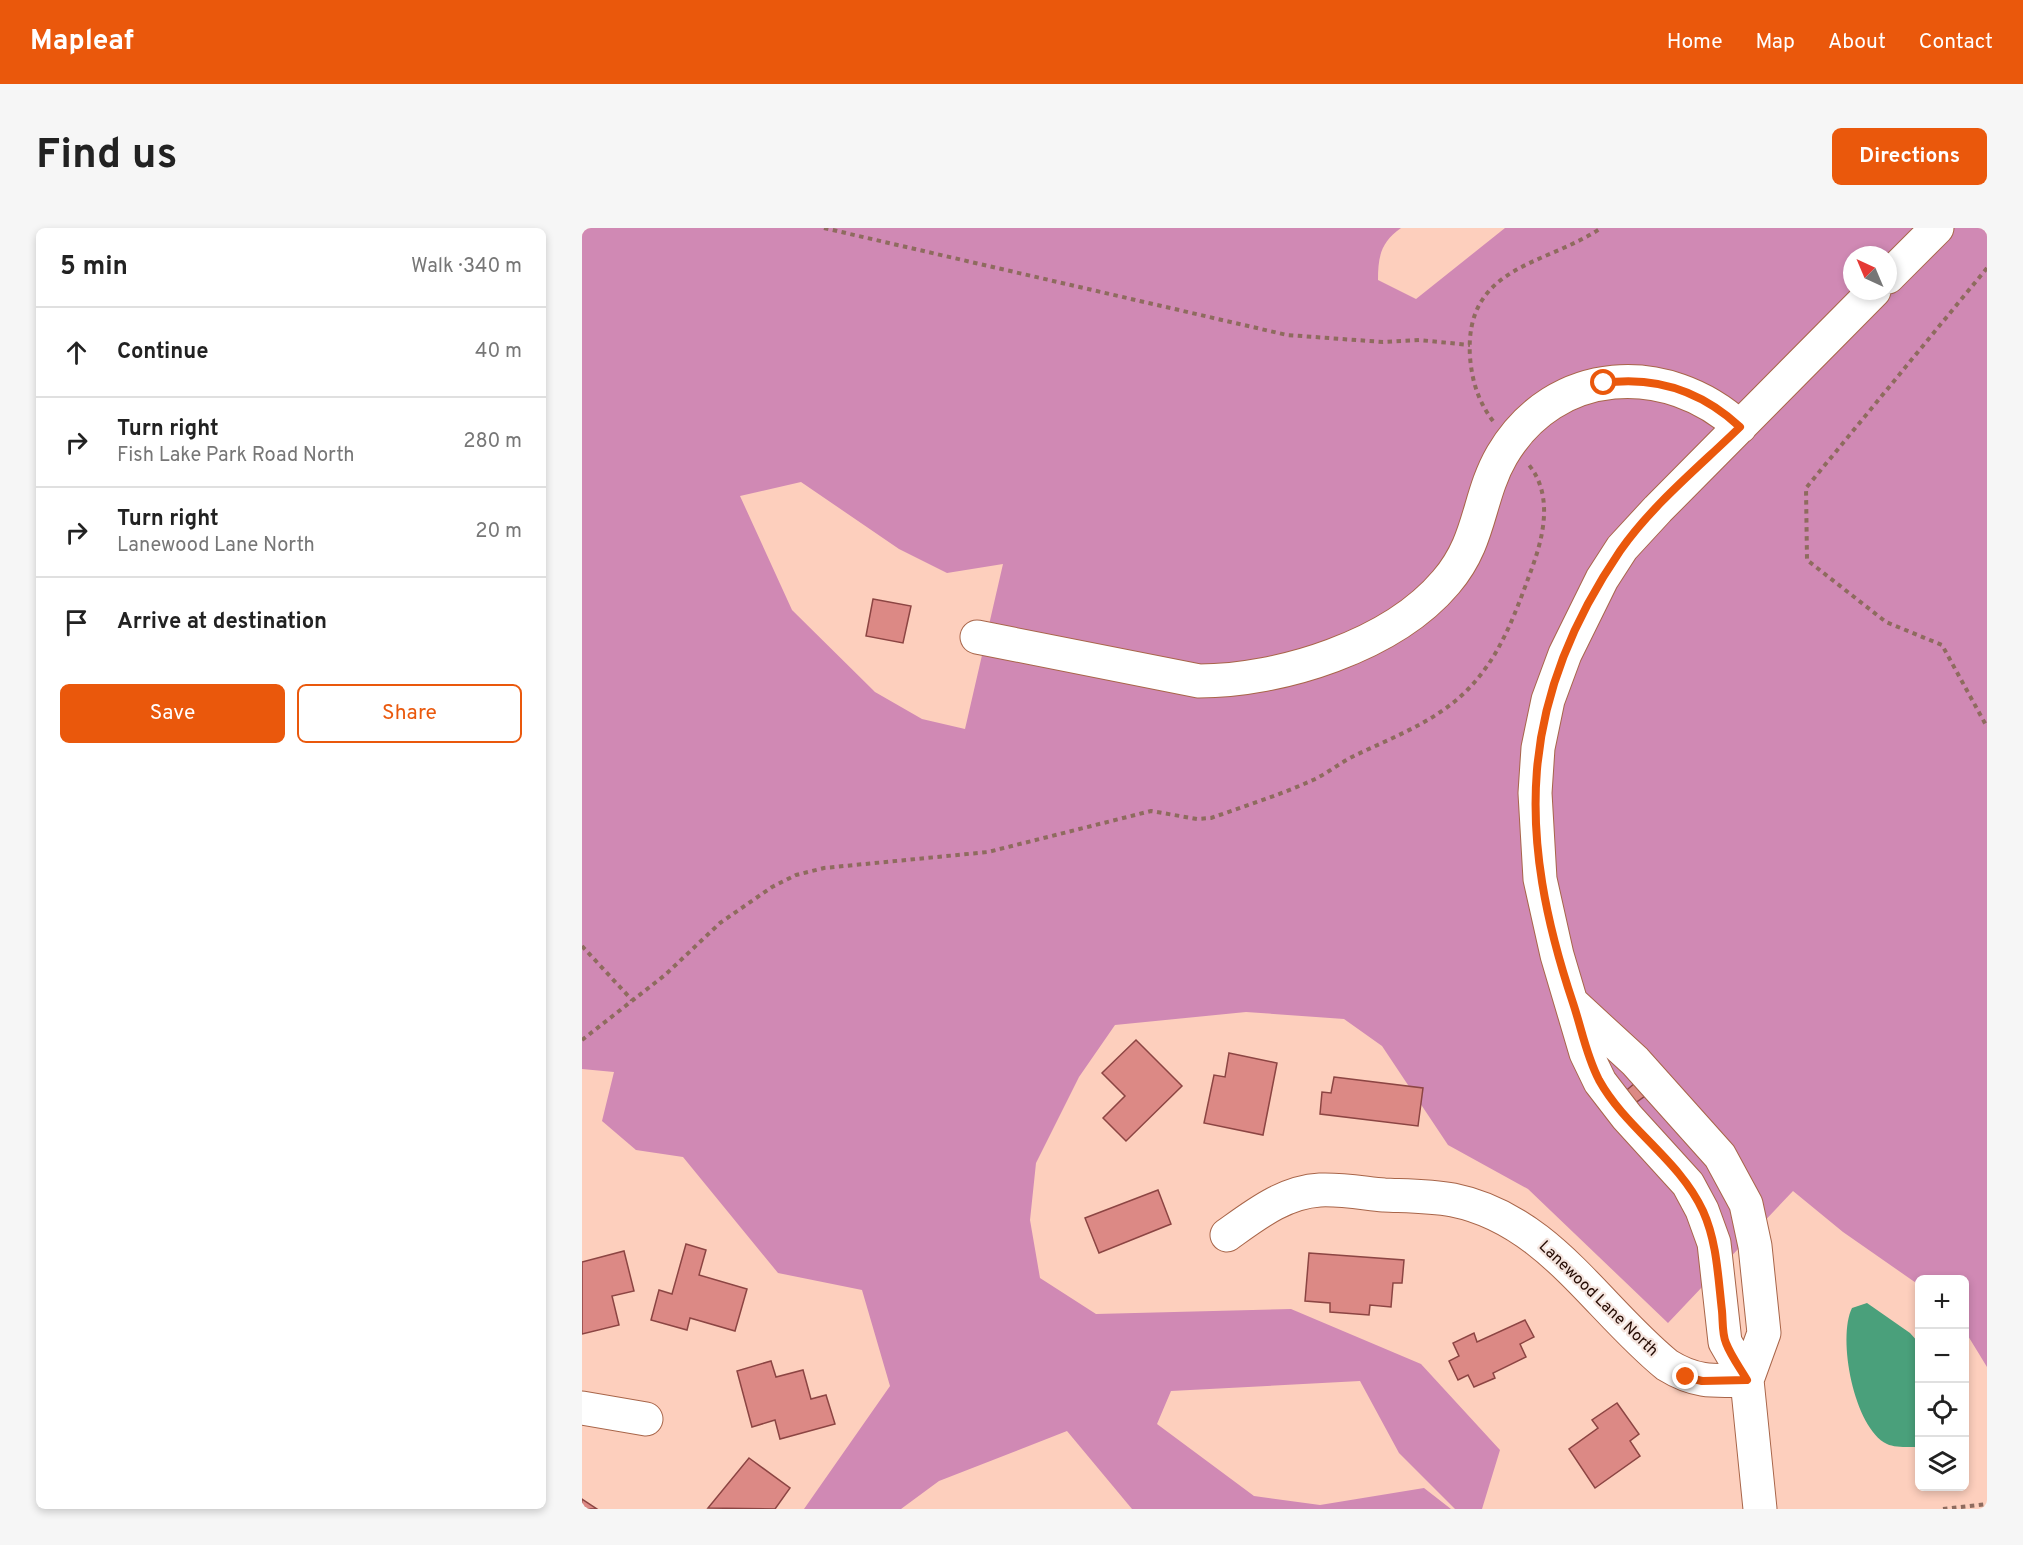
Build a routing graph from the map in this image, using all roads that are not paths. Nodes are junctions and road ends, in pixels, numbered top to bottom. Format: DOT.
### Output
graph roads {
  1 [pos="1937,228"];
  2 [pos="1897,268"];
  3 [pos="1865,300"];
  4 [pos="1740,427"];
  5 [pos="977,637"];
  6 [pos="1573,1004"];
  7 [pos="1227,1235"];
  8 [pos="1747,1380"];
  9 [pos="582,1408"];
  10 [pos="646,1419"];
  11 [pos="1760,1509"];
  1 -- 2 [label="street"];
  3 -- 4 [label="street"];
  4 -- 5 [label="street"];
  4 -- 6 [label="street"];
  6 -- 8 [label="street"];
  6 -- 8 [label="street"];
  7 -- 8 [label="street, Lanewood Lane North"];
  8 -- 11 [label="street"];
  9 -- 10 [label="street"];
}
